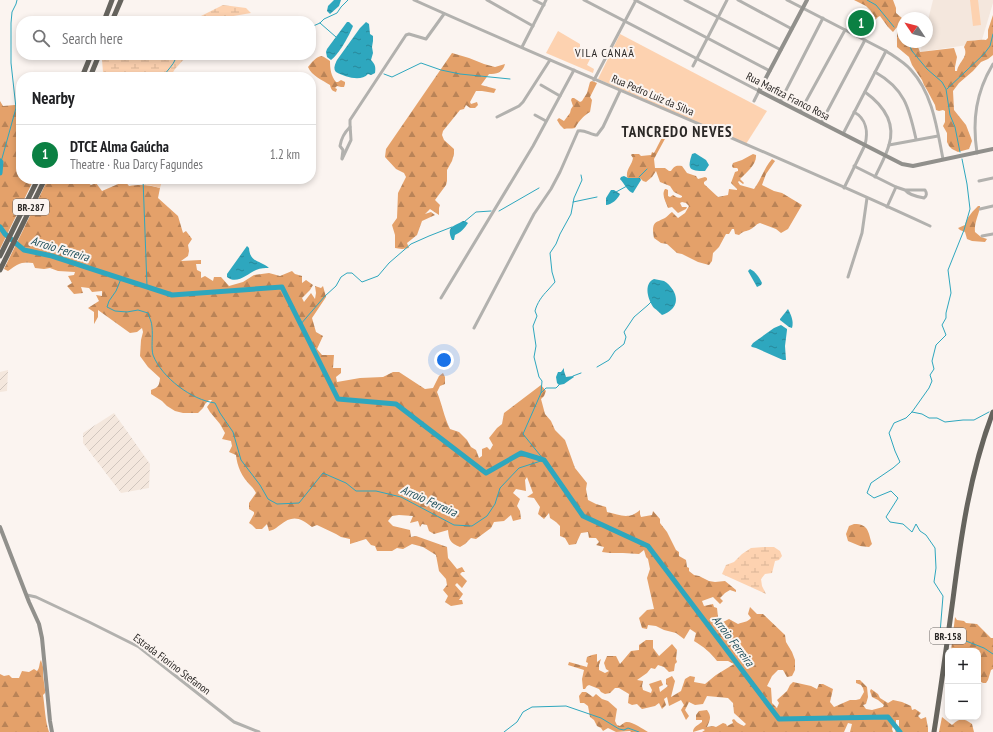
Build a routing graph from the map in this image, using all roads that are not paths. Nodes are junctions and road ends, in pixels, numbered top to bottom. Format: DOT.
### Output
graph roads {
  1 [pos="112,0"];
  2 [pos="121,0"];
  3 [pos="414,0"];
  4 [pos="487,0"];
  5 [pos="534,0"];
  6 [pos="546,0"];
  7 [pos="584,0"];
  8 [pos="635,0"];
  9 [pos="685,0"];
  10 [pos="727,0"];
  11 [pos="738,0"];
  12 [pos="787,0"];
  13 [pos="807,0"];
  14 [pos="544,5"];
  15 [pos="803,8"];
  16 [pos="444,14"];
  17 [pos="106,16"];
  18 [pos="114,16"];
  19 [pos="718,17"];
  20 [pos="823,18"];
  21 [pos="625,21"];
  22 [pos="533,26"];
  23 [pos="792,29"];
  24 [pos="845,30"];
  25 [pos="707,38"];
  26 [pos="865,40"];
  27 [pos="522,47"];
  28 [pos="781,50"];
  29 [pos="886,51"];
  30 [pos="697,58"];
  31 [pos="89,60"];
  32 [pos="97,60"];
  33 [pos="550,60"];
  34 [pos="993,64"];
  35 [pos="693,66"];
  36 [pos="574,70"];
  37 [pos="770,70"];
  38 [pos="84,72"];
  39 [pos="92,72"];
  40 [pos="875,72"];
  41 [pos="594,80"];
  42 [pos="540,86"];
  43 [pos="620,91"];
  44 [pos="759,91"];
  45 [pos="865,92"];
  46 [pos="560,96"];
  47 [pos="754,101"];
  48 [pos="780,102"];
  49 [pos="800,112"];
  50 [pos="854,112"];
  51 [pos="535,115"];
  52 [pos="497,117"];
  53 [pos="546,121"];
  54 [pos="821,123"];
  55 [pos="350,127"];
  56 [pos="843,134"];
  57 [pos="938,136"];
  58 [pos="916,139"];
  59 [pos="865,145"];
  60 [pos="889,145"];
  61 [pos="993,149"];
  62 [pos="977,153"];
  63 [pos="885,155"];
  64 [pos="943,159"];
  65 [pos="854,166"];
  66 [pos="875,177"];
  67 [pos="993,178"];
  68 [pos="979,181"];
  69 [pos="36,184"];
  70 [pos="42,184"];
  71 [pos="896,187"];
  72 [pos="844,188"];
  73 [pos="905,190"];
  74 [pos="867,198"];
  75 [pos="993,206"];
  76 [pos="887,207"];
  77 [pos="980,209"];
  78 [pos="930,226"];
  79 [pos="15,233"];
  80 [pos="993,234"];
  81 [pos="982,236"];
  82 [pos="10,245"];
  83 [pos="0,256"];
  84 [pos="0,270"];
  85 [pos="848,277"];
  86 [pos="441,298"];
  87 [pos="474,328"];
  88 [pos="993,412"];
  89 [pos="0,527"];
  90 [pos="27,595"];
  91 [pos="52,732"];
  92 [pos="259,732"];
  93 [pos="934,732"];
  1 -- 17 [label="highway"];
  2 -- 18 [label="highway"];
  3 -- 16 [label="street, Rua Pedro Luiz da Silva"];
  4 -- 22 [label="street"];
  5 -- 14 [label="street"];
  6 -- 14 [label="street"];
  7 -- 21 [label="street, Rua Marfiza Franco Rosa"];
  8 -- 21 [label="street"];
  8 -- 25 [label="street"];
  9 -- 19 [label="street"];
  10 -- 19 [label="street"];
  11 -- 23 [label="street"];
  12 -- 15 [label="street"];
  13 -- 15 [label="street"];
  14 -- 22 [label="street"];
  15 -- 20 [label="street"];
  15 -- 23 [label="street"];
  16 -- 27 [label="street, Rua Pedro Luiz da Silva"];
  16 -- 55 [label="street"];
  19 -- 25 [label="street"];
  19 -- 28 [label="street"];
  20 -- 24 [label="street"];
  20 -- 48 [label="street"];
  21 -- 30 [label="street, Rua Marfiza Franco Rosa"];
  21 -- 41 [label="street"];
  22 -- 27 [label="street"];
  23 -- 28 [label="street"];
  24 -- 26 [label="street"];
  24 -- 49 [label="street"];
  25 -- 30 [label="street"];
  25 -- 37 [label="street"];
  26 -- 29 [label="street"];
  26 -- 54 [label="street"];
  27 -- 33 [label="street, Rua Pedro Luiz da Silva"];
  28 -- 37 [label="street"];
  29 -- 40 [label="street"];
  29 -- 57 [label="street"];
  30 -- 35 [label="street"];
  30 -- 44 [label="street, Rua Marfiza Franco Rosa"];
  31 -- 38 [label="highway"];
  32 -- 39 [label="highway"];
  33 -- 36 [label="street, Rua Pedro Luiz da Silva"];
  33 -- 52 [label="street"];
  34 -- 62 [label="street"];
  36 -- 41 [label="street, Rua Pedro Luiz da Silva"];
  36 -- 46 [label="street"];
  37 -- 44 [label="street"];
  40 -- 45 [label="street"];
  40 -- 58 [label="street"];
  41 -- 43 [label="street, Rua Pedro Luiz da Silva"];
  42 -- 46 [label="street"];
  43 -- 72 [label="street, Rua Pedro Luiz da Silva"];
  43 -- 87 [label="street"];
  44 -- 47 [label="street"];
  44 -- 48 [label="street, Rua Marfiza Franco Rosa"];
  45 -- 50 [label="street"];
  45 -- 60 [label="street"];
  46 -- 53 [label="street"];
  48 -- 49 [label="street, Rua Marfiza Franco Rosa"];
  49 -- 54 [label="street, Rua Marfiza Franco Rosa"];
  50 -- 56 [label="street"];
  50 -- 59 [label="street"];
  51 -- 53 [label="street"];
  53 -- 86 [label="street"];
  54 -- 56 [label="street, Rua Marfiza Franco Rosa"];
  55 -- 55 [label="street"];
  56 -- 59 [label="street, Rua Marfiza Franco Rosa"];
  57 -- 58 [label="street"];
  57 -- 64 [label="street"];
  58 -- 60 [label="street"];
  59 -- 63 [label="street, Rua Marfiza Franco Rosa"];
  59 -- 65 [label="street"];
  60 -- 63 [label="street"];
  61 -- 62 [label="street, Rua Marfiza Franco Rosa"];
  62 -- 64 [label="street, Rua Marfiza Franco Rosa"];
  63 -- 64 [label="street, Rua Marfiza Franco Rosa"];
  63 -- 66 [label="street"];
  65 -- 66 [label="street"];
  65 -- 72 [label="street"];
  66 -- 71 [label="street"];
  67 -- 68 [label="street"];
  69 -- 79 [label="highway, BR-287"];
  70 -- 79 [label="highway, BR-287"];
  71 -- 73 [label="street"];
  71 -- 76 [label="street"];
  72 -- 74 [label="street, Rua Pedro Luiz da Silva"];
  73 -- 73 [label="street"];
  74 -- 76 [label="street, Rua Pedro Luiz da Silva"];
  74 -- 85 [label="street"];
  75 -- 77 [label="street"];
  76 -- 78 [label="street, Rua Pedro Luiz da Silva"];
  79 -- 82 [label="highway, BR-287"];
  80 -- 81 [label="street"];
  82 -- 83 [label="highway, BR-287"];
  82 -- 84 [label="highway, BR-287"];
  88 -- 93 [label="highway, BR-158"];
  89 -- 90 [label="street"];
  90 -- 91 [label="street"];
  90 -- 92 [label="street, Estrada Fiorino Stefanon"];
}
